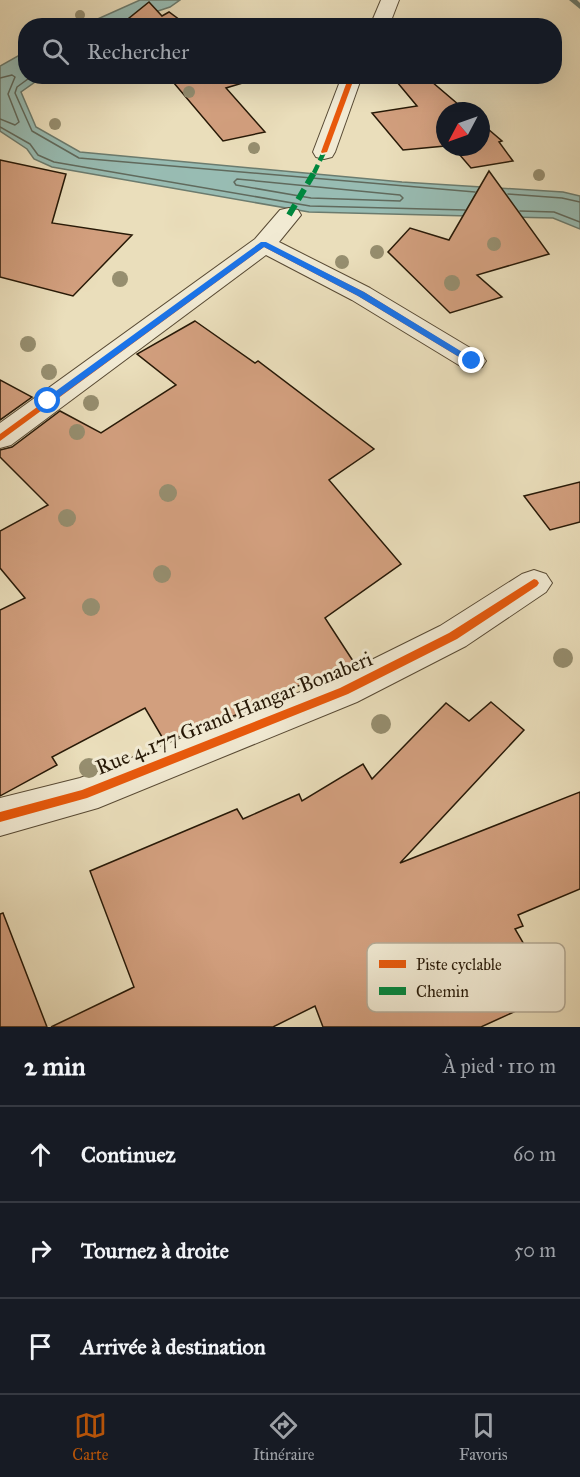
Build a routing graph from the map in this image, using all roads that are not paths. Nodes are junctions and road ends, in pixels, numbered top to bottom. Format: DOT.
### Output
graph roads {
  1 [pos="390,0"];
  2 [pos="382,18"];
  3 [pos="349,84"];
  4 [pos="324,152"];
  5 [pos="289,215"];
  6 [pos="264,244"];
  7 [pos="472,361"];
  8 [pos="0,438"];
  9 [pos="534,583"];
  10 [pos="0,817"];
  1 -- 2 [label="street"];
  3 -- 4 [label="street"];
  5 -- 6 [label="street"];
  6 -- 7 [label="street"];
  6 -- 8 [label="street"];
  9 -- 10 [label="street, Rue 4.177 Grand Hangar Bonaberi"];
}
